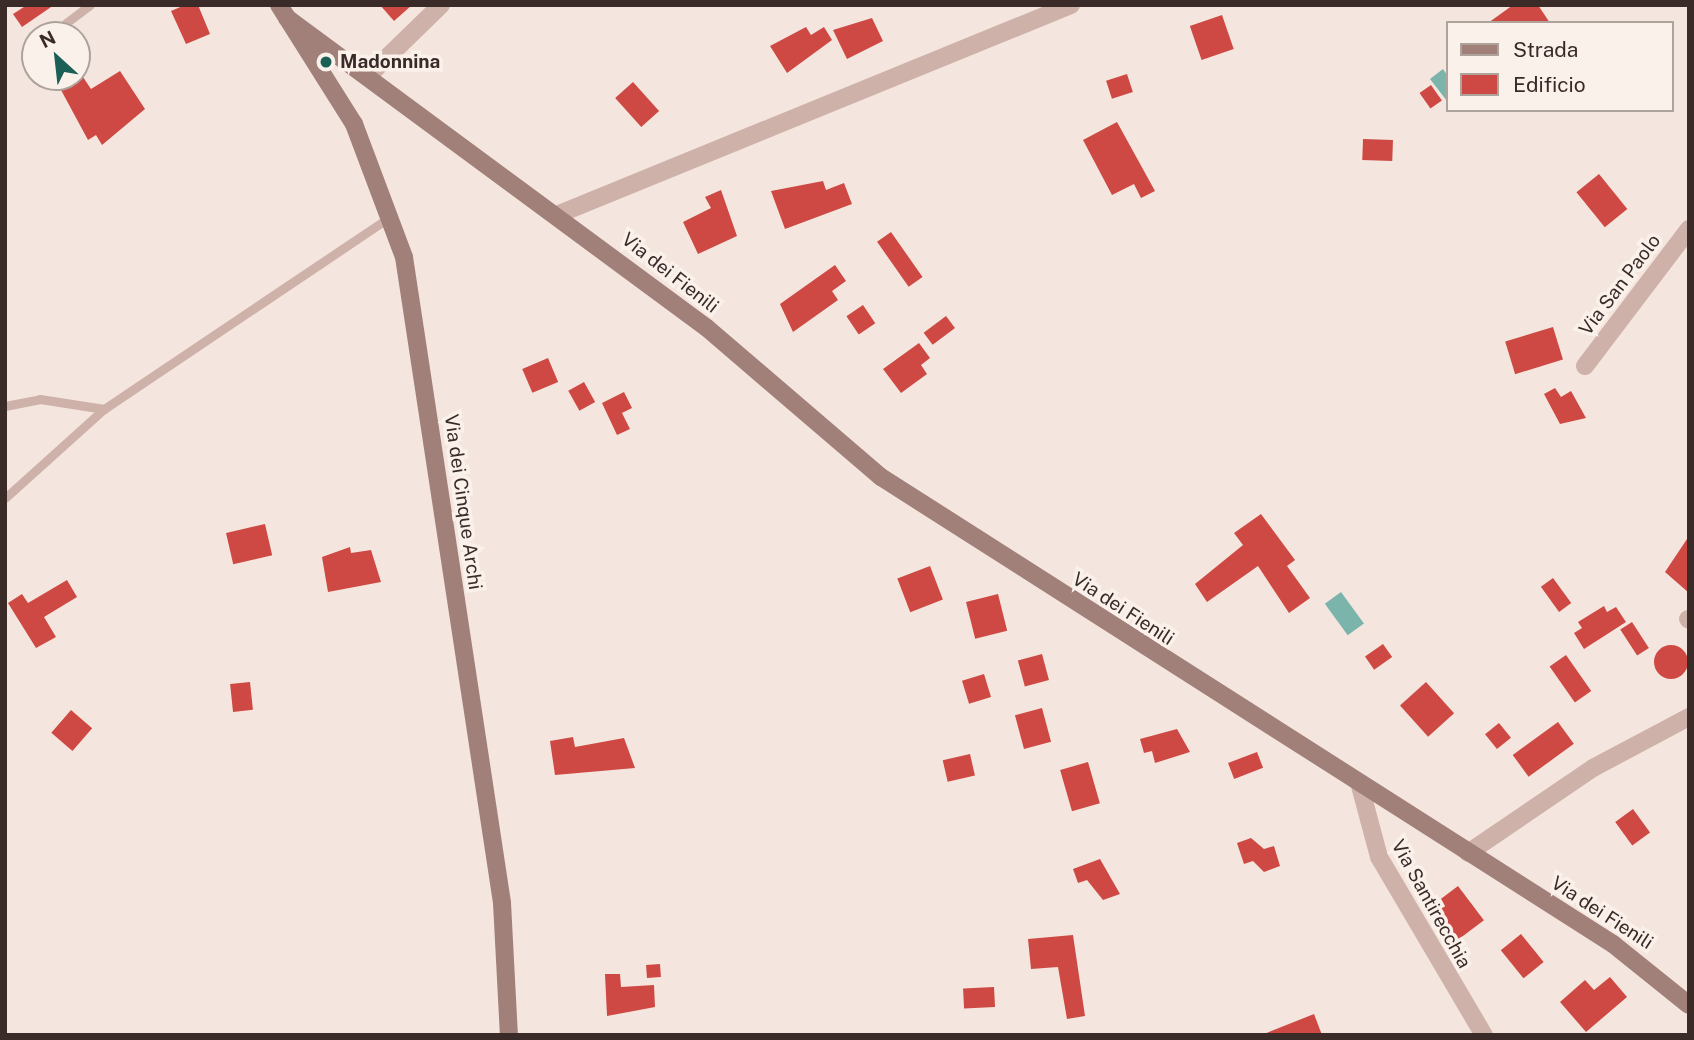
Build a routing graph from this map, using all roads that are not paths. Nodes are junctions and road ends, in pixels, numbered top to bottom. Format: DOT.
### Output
graph roads {
  1 [pos="90,5"];
  2 [pos="441,5"];
  3 [pos="1071,5"];
  4 [pos="283,12"];
  5 [pos="69,21"];
  6 [pos="368,76"];
  7 [pos="559,214"];
  8 [pos="392,216"];
  9 [pos="1689,229"];
  10 [pos="1585,366"];
  11 [pos="5,407"];
  12 [pos="104,409"];
  13 [pos="5,498"];
  14 [pos="1689,717"];
  15 [pos="1360,786"];
  16 [pos="1468,853"];
  17 [pos="1689,1005"];
  18 [pos="509,1035"];
  19 [pos="1484,1035"];
  1 -- 5 [label="lane"];
  2 -- 6 [label="street"];
  3 -- 7 [label="street"];
  4 -- 6 [label="street, Via dei Fienili"];
  4 -- 8 [label="street, Via dei Cinque Archi"];
  6 -- 7 [label="street, Via dei Fienili"];
  7 -- 15 [label="street, Via dei Fienili"];
  8 -- 12 [label="lane"];
  8 -- 18 [label="street, Via dei Cinque Archi"];
  9 -- 10 [label="street, Via San Paolo"];
  11 -- 12 [label="lane"];
  12 -- 13 [label="lane"];
  14 -- 16 [label="street"];
  15 -- 16 [label="street, Via dei Fienili"];
  15 -- 19 [label="street, Via Santirecchia"];
  16 -- 17 [label="street, Via dei Fienili"];
}
